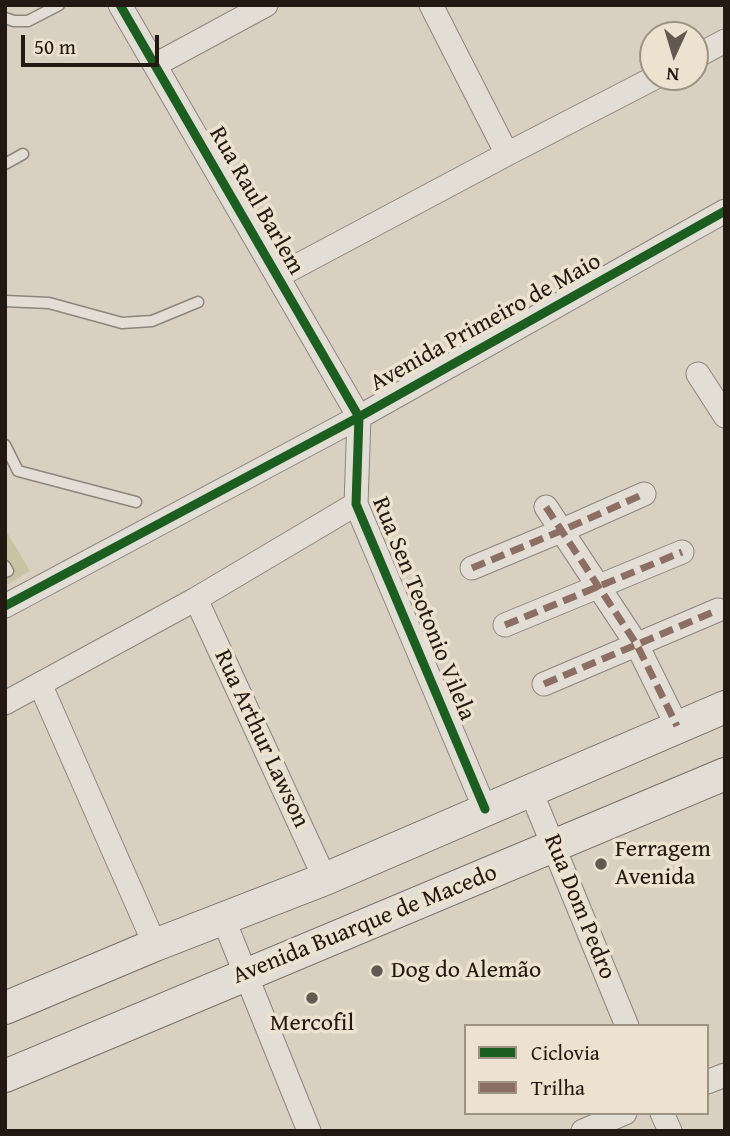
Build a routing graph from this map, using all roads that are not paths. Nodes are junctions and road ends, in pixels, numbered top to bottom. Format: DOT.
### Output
graph roads {
  1 [pos="59,5"];
  2 [pos="120,5"];
  3 [pos="266,5"];
  4 [pos="431,5"];
  5 [pos="5,18"];
  6 [pos="725,41"];
  7 [pos="709,50"];
  8 [pos="155,65"];
  9 [pos="639,86"];
  10 [pos="507,153"];
  11 [pos="23,154"];
  12 [pos="5,164"];
  13 [pos="725,211"];
  14 [pos="278,276"];
  15 [pos="5,301"];
  16 [pos="198,302"];
  17 [pos="698,374"];
  18 [pos="359,416"];
  19 [pos="725,416"];
  20 [pos="5,445"];
  21 [pos="644,494"];
  22 [pos="136,502"];
  23 [pos="356,504"];
  24 [pos="546,507"];
  25 [pos="563,530"];
  26 [pos="682,552"];
  27 [pos="5,566"];
  28 [pos="472,568"];
  29 [pos="5,572"];
  30 [pos="599,585"];
  31 [pos="197,599"];
  32 [pos="5,607"];
  33 [pos="718,610"];
  34 [pos="505,625"];
  35 [pos="637,645"];
  36 [pos="40,684"];
  37 [pos="544,684"];
  38 [pos="5,703"];
  39 [pos="725,707"];
  40 [pos="677,726"];
  41 [pos="725,774"];
  42 [pos="530,789"];
  43 [pos="485,809"];
  44 [pos="555,846"];
  45 [pos="325,879"];
  46 [pos="223,918"];
  47 [pos="155,944"];
  48 [pos="246,974"];
  49 [pos="5,1008"];
  50 [pos="626,1024"];
  51 [pos="5,1076"];
  52 [pos="620,1115"];
  53 [pos="663,1115"];
  54 [pos="309,1131"];
  55 [pos="583,1131"];
  56 [pos="670,1131"];
  1 -- 5 [label="lane"];
  2 -- 8 [label="street, Rua Raul Barlem"];
  3 -- 8 [label="street"];
  4 -- 10 [label="street"];
  6 -- 7 [label="street"];
  8 -- 14 [label="street, Rua Raul Barlem"];
  9 -- 10 [label="street"];
  10 -- 14 [label="street"];
  11 -- 12 [label="lane"];
  13 -- 18 [label="street, Avenida Primeiro de Maio"];
  14 -- 18 [label="street, Rua Raul Barlem"];
  15 -- 16 [label="lane"];
  17 -- 19 [label="street"];
  18 -- 23 [label="street, Rua Sen Teotonio Vilela"];
  18 -- 32 [label="street, Avenida Primeiro de Maio"];
  20 -- 22 [label="lane"];
  21 -- 25 [label="street"];
  23 -- 31 [label="street"];
  23 -- 43 [label="street, Rua Sen Teotonio Vilela"];
  24 -- 25 [label="street"];
  25 -- 28 [label="street"];
  25 -- 30 [label="street"];
  26 -- 30 [label="street"];
  27 -- 29 [label="lane"];
  30 -- 34 [label="street"];
  30 -- 35 [label="street"];
  31 -- 36 [label="street"];
  31 -- 45 [label="street, Rua Arthur Lawson"];
  33 -- 35 [label="street"];
  35 -- 37 [label="street"];
  35 -- 40 [label="street"];
  36 -- 38 [label="street"];
  36 -- 47 [label="street"];
  39 -- 40 [label="main road"];
  40 -- 42 [label="main road"];
  41 -- 44 [label="main road, Avenida Buarque de Macedo"];
  42 -- 43 [label="main road"];
  42 -- 44 [label="street, Rua Dom Pedro"];
  43 -- 45 [label="main road"];
  44 -- 48 [label="main road, Avenida Buarque de Macedo"];
  44 -- 50 [label="street, Rua Dom Pedro"];
  45 -- 46 [label="main road"];
  46 -- 47 [label="main road"];
  46 -- 48 [label="street"];
  47 -- 49 [label="main road"];
  48 -- 51 [label="main road, Avenida Buarque de Macedo"];
  48 -- 54 [label="street"];
  52 -- 55 [label="street"];
  53 -- 56 [label="street"];
}
